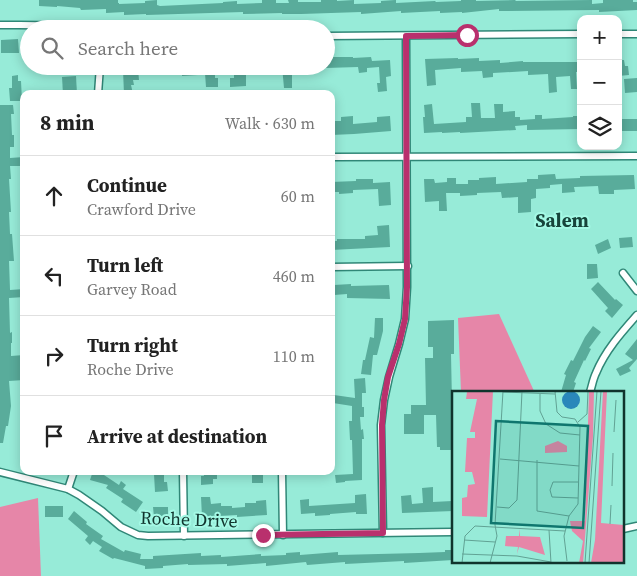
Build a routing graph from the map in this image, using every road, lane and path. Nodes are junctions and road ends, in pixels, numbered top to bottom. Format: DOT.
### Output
graph roads {
  1 [pos="0,25"];
  2 [pos="20,25"];
  3 [pos="577,34"];
  4 [pos="622,34"];
  5 [pos="637,34"];
  6 [pos="335,36"];
  7 [pos="406,36"];
  8 [pos="99,75"];
  9 [pos="98,90"];
  10 [pos="637,156"];
  11 [pos="335,157"];
  12 [pos="406,157"];
  13 [pos="408,266"];
  14 [pos="335,267"];
  15 [pos="623,273"];
  16 [pos="637,291"];
  17 [pos="637,315"];
  18 [pos="590,391"];
  19 [pos="0,472"];
  20 [pos="73,475"];
  21 [pos="183,475"];
  22 [pos="282,475"];
  23 [pos="68,490"];
  24 [pos="637,526"];
  25 [pos="624,529"];
  26 [pos="452,532"];
  27 [pos="383,533"];
  28 [pos="283,535"];
  29 [pos="184,536"];
  1 -- 2 [label="street"];
  3 -- 7 [label="street"];
  4 -- 5 [label="street"];
  6 -- 7 [label="street"];
  7 -- 12 [label="street"];
  8 -- 9 [label="street"];
  10 -- 12 [label="street"];
  11 -- 12 [label="street"];
  12 -- 13 [label="street"];
  13 -- 14 [label="street"];
  13 -- 27 [label="street"];
  15 -- 16 [label="street"];
  17 -- 18 [label="street"];
  19 -- 23 [label="street, Roche Drive"];
  20 -- 23 [label="street"];
  21 -- 29 [label="street"];
  22 -- 28 [label="street"];
  23 -- 29 [label="street, Roche Drive"];
  24 -- 25 [label="street"];
  26 -- 27 [label="street, Roche Drive"];
  27 -- 28 [label="street, Roche Drive"];
  28 -- 29 [label="street, Roche Drive"];
}
